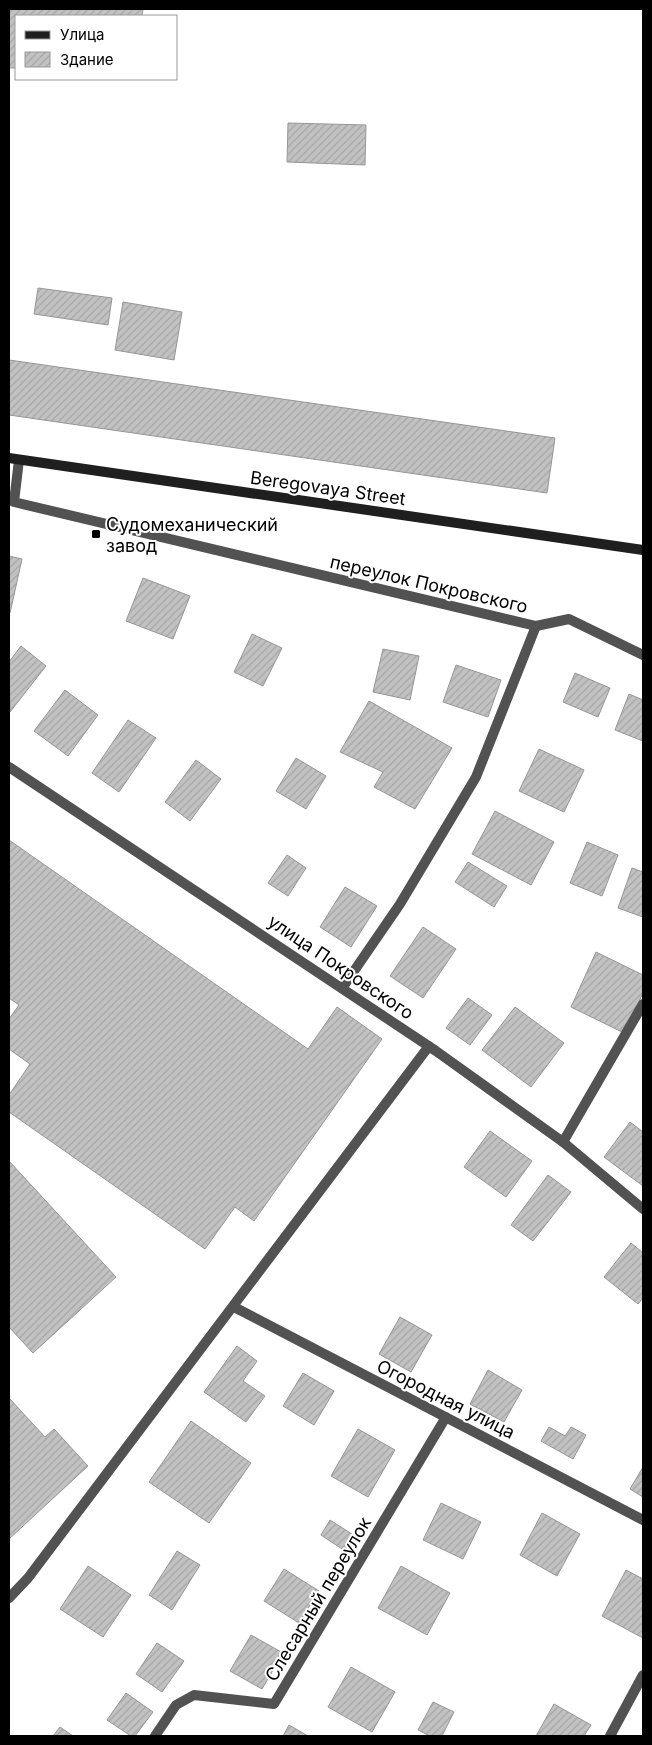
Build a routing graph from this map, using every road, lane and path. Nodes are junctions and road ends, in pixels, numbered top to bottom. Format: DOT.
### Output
graph roads {
  1 [pos="14,459"];
  2 [pos="643,550"];
  3 [pos="536,626"];
  4 [pos="643,654"];
  5 [pos="9,767"];
  6 [pos="343,987"];
  7 [pos="643,1004"];
  8 [pos="429,1046"];
  9 [pos="563,1142"];
  10 [pos="643,1209"];
  11 [pos="234,1307"];
  12 [pos="446,1417"];
  13 [pos="643,1520"];
  14 [pos="9,1598"];
  15 [pos="643,1675"];
  16 [pos="154,1736"];
  17 [pos="610,1736"];
  1 -- 2 [label="main road, Beregovaya Street"];
  1 -- 3 [label="street, переулок Покровского"];
  3 -- 4 [label="street"];
  3 -- 6 [label="street, переулок Покровского"];
  5 -- 6 [label="street, улица Покровского"];
  6 -- 8 [label="street, улица Покровского"];
  7 -- 9 [label="street"];
  8 -- 9 [label="street, улица Покровского"];
  8 -- 11 [label="street"];
  9 -- 10 [label="street, улица Покровского"];
  11 -- 12 [label="street, Огородная улица"];
  11 -- 14 [label="street"];
  12 -- 13 [label="street, Огородная улица"];
  12 -- 16 [label="street, Слесарный переулок"];
  15 -- 17 [label="street"];
}
